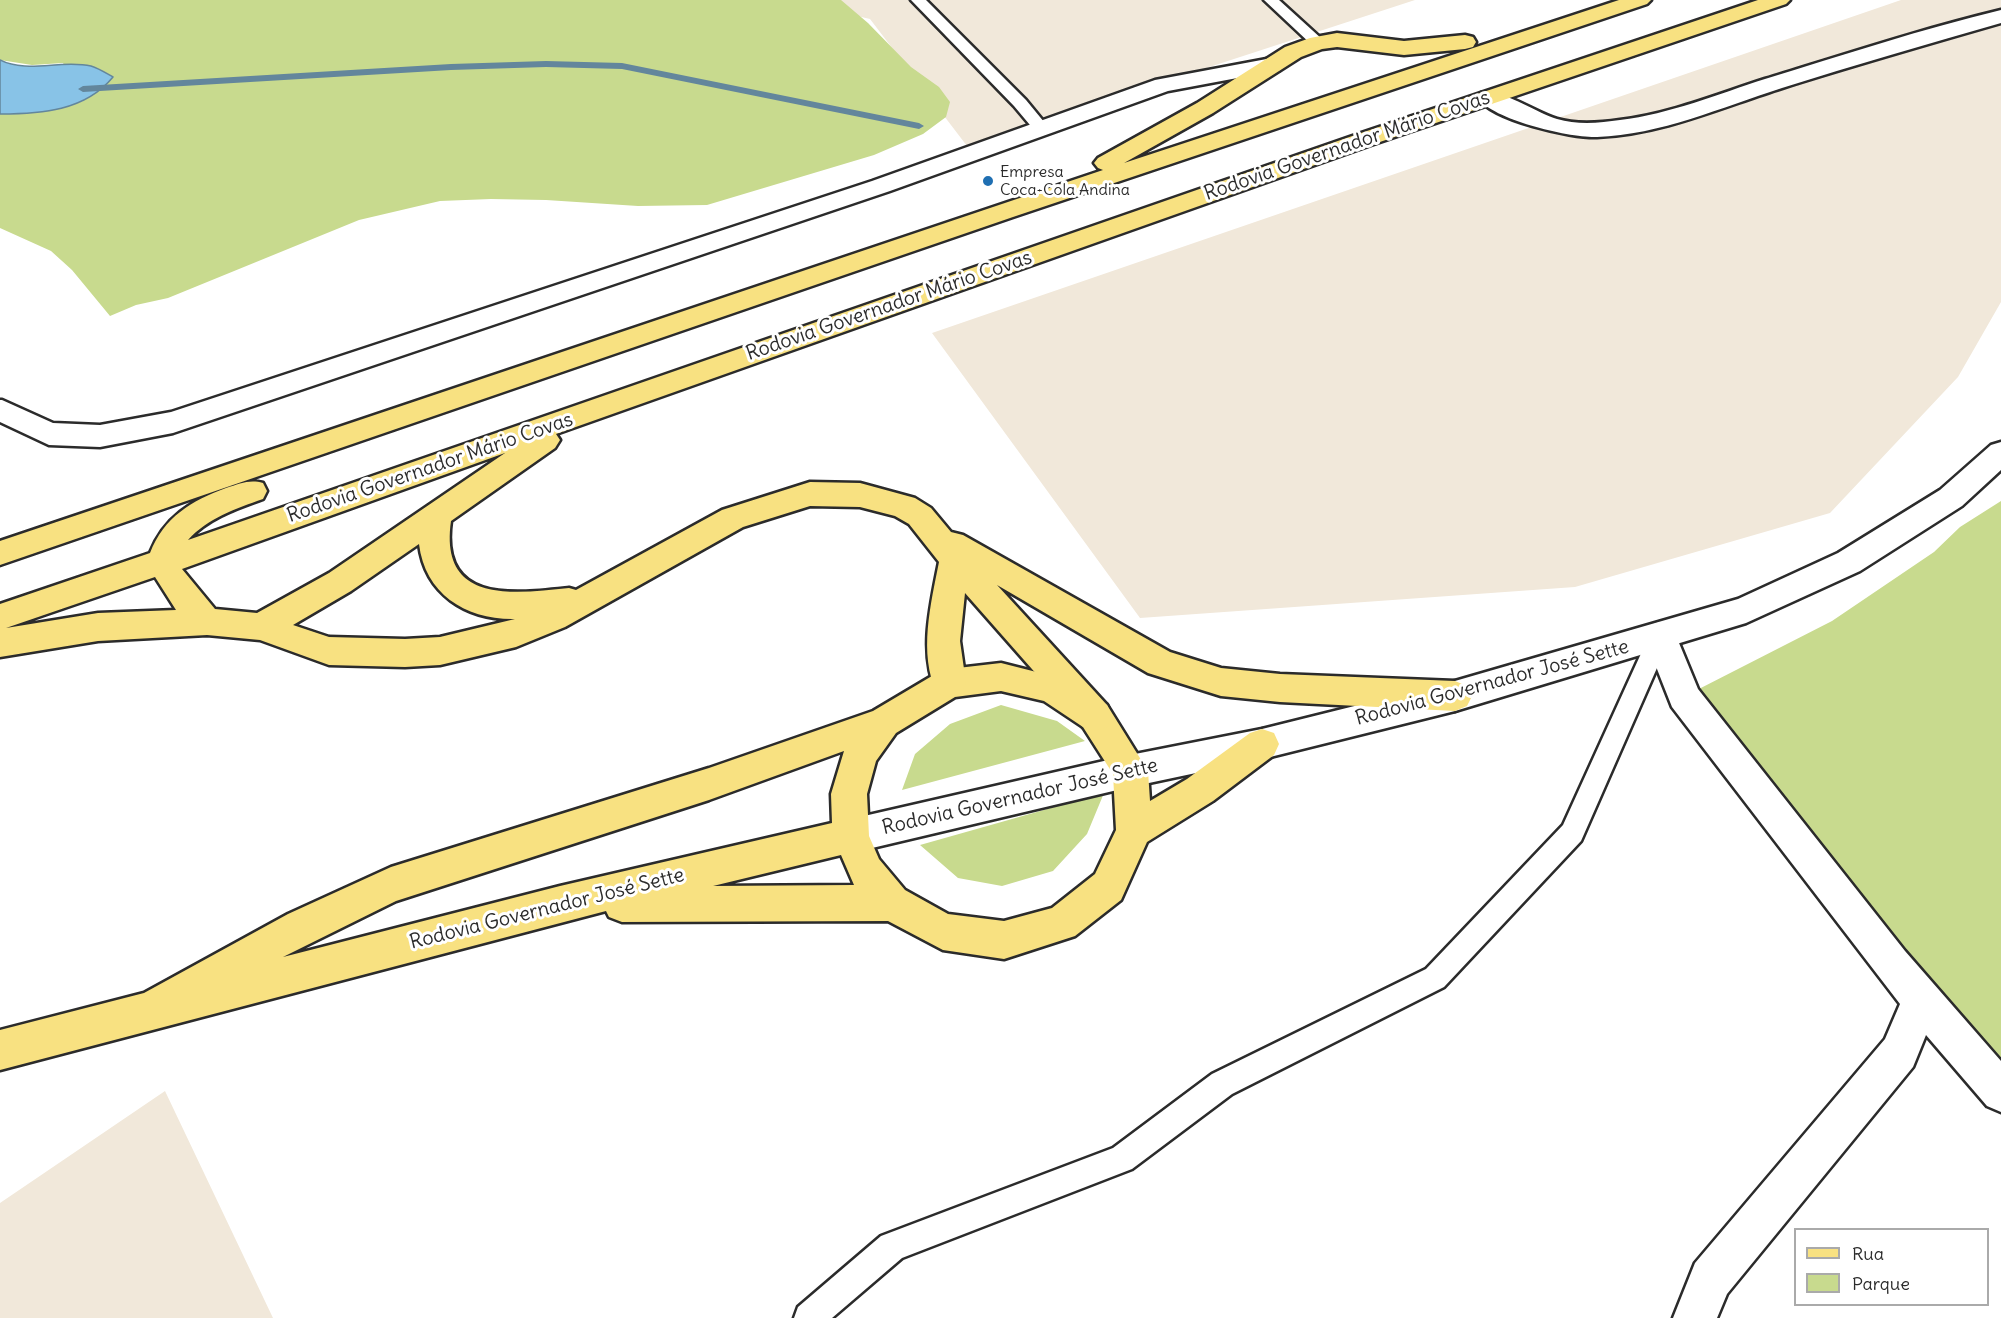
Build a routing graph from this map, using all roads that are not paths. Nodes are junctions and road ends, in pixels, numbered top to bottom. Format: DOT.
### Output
graph roads {
  1 [pos="918,0"];
  2 [pos="1271,0"];
  3 [pos="1640,0"];
  4 [pos="1779,0"];
  5 [pos="1608,10"];
  6 [pos="2001,16"];
  7 [pos="1318,43"];
  8 [pos="1364,45"];
  9 [pos="1272,66"];
  10 [pos="1399,78"];
  11 [pos="1163,85"];
  12 [pos="1489,98"];
  13 [pos="1205,108"];
  14 [pos="1041,128"];
  15 [pos="1366,139"];
  16 [pos="1005,211"];
  17 [pos="722,308"];
  18 [pos="1,409"];
  19 [pos="580,415"];
  20 [pos="2001,453"];
  21 [pos="437,514"];
  22 [pos="934,533"];
  23 [pos="0,553"];
  24 [pos="955,560"];
  25 [pos="164,561"];
  26 [pos="589,599"];
  27 [pos="0,617"];
  28 [pos="207,622"];
  29 [pos="261,627"];
  30 [pos="1660,636"];
  31 [pos="0,644"];
  32 [pos="949,683"];
  33 [pos="1455,696"];
  34 [pos="1095,716"];
  35 [pos="884,722"];
  36 [pos="1262,744"];
  37 [pos="1130,771"];
  38 [pos="1134,830"];
  39 [pos="851,836"];
  40 [pos="892,903"];
  41 [pos="560,904"];
  42 [pos="1922,999"];
  43 [pos="156,1008"];
  44 [pos="0,1050"];
  45 [pos="2001,1092"];
  46 [pos="809,1318"];
  47 [pos="1695,1318"];
  1 -- 14 [label="lane"];
  2 -- 7 [label="lane"];
  3 -- 5 [label="main road"];
  4 -- 12 [label="main road, Rodovia Governador Mário Covas"];
  5 -- 8 [label="main road"];
  5 -- 10 [label="main road"];
  6 -- 12 [label="street"];
  7 -- 8 [label="main road"];
  7 -- 9 [label="main road"];
  8 -- 10 [label="main road"];
  9 -- 11 [label="street"];
  9 -- 13 [label="main road"];
  10 -- 15 [label="main road"];
  10 -- 16 [label="main road"];
  11 -- 13 [label="street"];
  11 -- 14 [label="street"];
  12 -- 15 [label="main road, Rodovia Governador Mário Covas"];
  13 -- 16 [label="main road"];
  14 -- 18 [label="street"];
  15 -- 19 [label="main road, Rodovia Governador Mário Covas"];
  16 -- 17 [label="main road"];
  17 -- 23 [label="main road"];
  17 -- 25 [label="main road"];
  19 -- 21 [label="main road"];
  19 -- 25 [label="main road, Rodovia Governador Mário Covas"];
  20 -- 30 [label="street, Rodovia Governador José Sette"];
  21 -- 26 [label="main road"];
  21 -- 29 [label="main road"];
  22 -- 24 [label="main road"];
  22 -- 26 [label="main road"];
  22 -- 33 [label="main road"];
  24 -- 32 [label="main road"];
  24 -- 34 [label="main road"];
  25 -- 27 [label="main road, Rodovia Governador Mário Covas"];
  25 -- 28 [label="main road"];
  26 -- 29 [label="main road"];
  28 -- 29 [label="main road"];
  28 -- 31 [label="main road"];
  30 -- 33 [label="street, Rodovia Governador José Sette"];
  30 -- 42 [label="street"];
  30 -- 46 [label="lane"];
  32 -- 34 [label="main road"];
  32 -- 35 [label="main road"];
  33 -- 36 [label="street, Rodovia Governador José Sette"];
  34 -- 37 [label="main road"];
  35 -- 39 [label="main road"];
  35 -- 43 [label="main road"];
  36 -- 37 [label="street, Rodovia Governador José Sette"];
  36 -- 38 [label="main road"];
  37 -- 38 [label="main road"];
  37 -- 39 [label="street, Rodovia Governador José Sette"];
  38 -- 40 [label="main road"];
  39 -- 40 [label="main road"];
  39 -- 41 [label="main road, Rodovia Governador José Sette"];
  40 -- 41 [label="main road"];
  41 -- 43 [label="main road, Rodovia Governador José Sette"];
  42 -- 45 [label="street"];
  42 -- 47 [label="street"];
  43 -- 44 [label="main road, Rodovia Governador José Sette"];
}
